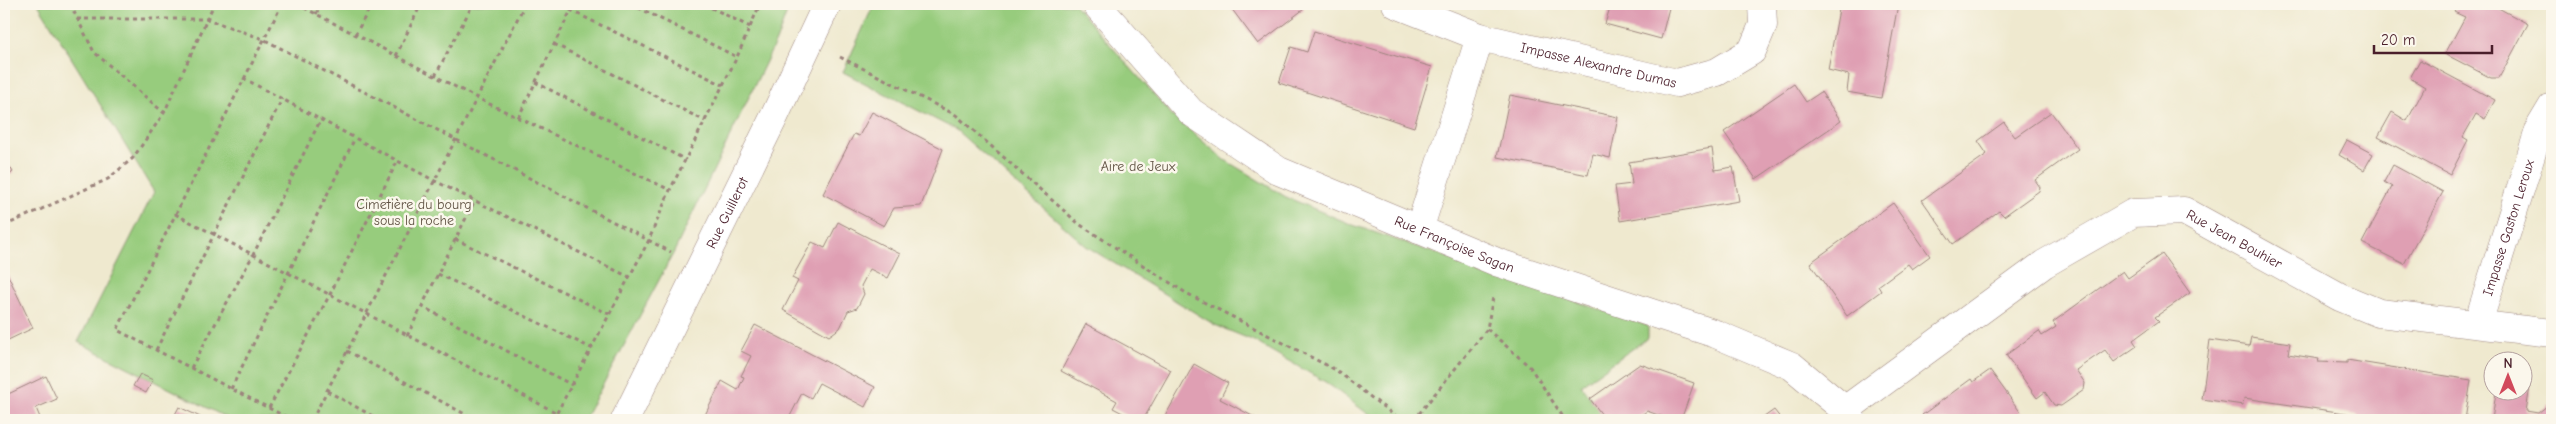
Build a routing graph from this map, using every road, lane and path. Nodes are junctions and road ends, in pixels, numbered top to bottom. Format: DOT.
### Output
graph roads {
  1 [pos="70,4"];
  2 [pos="214,4"];
  3 [pos="282,4"];
  4 [pos="297,4"];
  5 [pos="321,4"];
  6 [pos="372,4"];
  7 [pos="421,4"];
  8 [pos="473,4"];
  9 [pos="525,4"];
  10 [pos="574,4"];
  11 [pos="631,4"];
  12 [pos="704,4"];
  13 [pos="760,4"];
  14 [pos="827,4"];
  15 [pos="1096,4"];
  16 [pos="1396,4"];
  17 [pos="1762,4"];
  18 [pos="570,10"];
  19 [pos="316,14"];
  20 [pos="77,19"];
  21 [pos="207,19"];
  22 [pos="750,28"];
  23 [pos="355,35"];
  24 [pos="1480,37"];
  25 [pos="263,39"];
  26 [pos="810,42"];
  27 [pos="554,44"];
  28 [pos="396,56"];
  29 [pos="737,57"];
  30 [pos="435,76"];
  31 [pos="243,78"];
  32 [pos="535,82"];
  33 [pos="723,86"];
  34 [pos="476,98"];
  35 [pos="282,99"];
  36 [pos="2552,107"];
  37 [pos="164,114"];
  38 [pos="518,118"];
  39 [pos="321,119"];
  40 [pos="705,121"];
  41 [pos="355,138"];
  42 [pos="455,140"];
  43 [pos="398,160"];
  44 [pos="686,160"];
  45 [pos="435,181"];
  46 [pos="670,190"];
  47 [pos="475,200"];
  48 [pos="175,214"];
  49 [pos="4,226"];
  50 [pos="1418,230"];
  51 [pos="215,235"];
  52 [pos="456,239"];
  53 [pos="648,242"];
  54 [pos="253,255"];
  55 [pos="1499,263"];
  56 [pos="700,267"];
  57 [pos="288,274"];
  58 [pos="438,274"];
  59 [pos="629,277"];
  60 [pos="329,296"];
  61 [pos="421,306"];
  62 [pos="609,314"];
  63 [pos="366,315"];
  64 [pos="2478,323"];
  65 [pos="1487,329"];
  66 [pos="2552,333"];
  67 [pos="406,336"];
  68 [pos="592,348"];
  69 [pos="156,350"];
  70 [pos="347,351"];
  71 [pos="191,368"];
  72 [pos="572,385"];
  73 [pos="231,389"];
  74 [pos="327,391"];
  75 [pos="269,408"];
  76 [pos="557,413"];
  77 [pos="1849,415"];
  78 [pos="292,420"];
  79 [pos="312,420"];
  80 [pos="380,420"];
  81 [pos="476,420"];
  82 [pos="553,420"];
  83 [pos="625,420"];
  84 [pos="1400,420"];
  85 [pos="1414,420"];
  86 [pos="1565,420"];
  1 -- 20 [label="path"];
  2 -- 21 [label="path"];
  3 -- 25 [label="path"];
  4 -- 19 [label="path"];
  5 -- 19 [label="path"];
  6 -- 23 [label="path"];
  7 -- 28 [label="path"];
  8 -- 30 [label="path"];
  9 -- 34 [label="path"];
  10 -- 18 [label="path"];
  11 -- 29 [label="path"];
  12 -- 22 [label="path"];
  13 -- 22 [label="path"];
  14 -- 26 [label="street, Rue Guillerot"];
  15 -- 50 [label="street, Rue Françoise Sagan"];
  16 -- 24 [label="street, Impasse Alexandre Dumas"];
  17 -- 24 [label="street, Impasse Alexandre Dumas"];
  18 -- 27 [label="path"];
  18 -- 33 [label="path"];
  19 -- 23 [label="path"];
  20 -- 21 [label="path"];
  20 -- 37 [label="path"];
  21 -- 25 [label="path"];
  21 -- 37 [label="path"];
  22 -- 29 [label="path"];
  23 -- 28 [label="path"];
  24 -- 50 [label="street"];
  25 -- 31 [label="path"];
  25 -- 42 [label="path"];
  26 -- 56 [label="street, Rue Guillerot"];
  26 -- 84 [label="path"];
  27 -- 32 [label="path"];
  27 -- 40 [label="path"];
  28 -- 30 [label="path"];
  29 -- 33 [label="path"];
  30 -- 34 [label="path"];
  31 -- 35 [label="path"];
  31 -- 48 [label="path"];
  32 -- 38 [label="path"];
  32 -- 44 [label="path"];
  33 -- 40 [label="path"];
  34 -- 38 [label="path"];
  34 -- 42 [label="path"];
  35 -- 39 [label="path"];
  35 -- 51 [label="path"];
  36 -- 64 [label="street, Impasse Gaston Leroux"];
  37 -- 49 [label="path"];
  38 -- 46 [label="path"];
  39 -- 41 [label="path"];
  39 -- 54 [label="path"];
  40 -- 44 [label="path"];
  41 -- 43 [label="path"];
  41 -- 57 [label="path"];
  42 -- 45 [label="path"];
  42 -- 53 [label="path"];
  43 -- 45 [label="path"];
  43 -- 60 [label="path"];
  44 -- 46 [label="path"];
  45 -- 47 [label="path"];
  45 -- 63 [label="path"];
  46 -- 53 [label="path"];
  47 -- 52 [label="path"];
  47 -- 59 [label="path"];
  48 -- 51 [label="path"];
  48 -- 69 [label="path"];
  50 -- 55 [label="street, Rue Françoise Sagan"];
  51 -- 54 [label="path"];
  51 -- 69 [label="path"];
  52 -- 58 [label="path"];
  52 -- 62 [label="path"];
  53 -- 56 [label="path"];
  53 -- 59 [label="path"];
  54 -- 57 [label="path"];
  54 -- 71 [label="path"];
  55 -- 65 [label="path"];
  55 -- 77 [label="street, Rue Françoise Sagan"];
  56 -- 83 [label="street, Rue Guillerot"];
  57 -- 60 [label="path"];
  57 -- 73 [label="path"];
  58 -- 61 [label="path"];
  58 -- 68 [label="path"];
  59 -- 62 [label="path"];
  60 -- 63 [label="path"];
  60 -- 75 [label="path"];
  61 -- 67 [label="path"];
  61 -- 72 [label="path"];
  62 -- 68 [label="path"];
  63 -- 67 [label="path"];
  63 -- 70 [label="path"];
  64 -- 66 [label="street, Rue Jean Bouhier"];
  64 -- 77 [label="street, Rue Jean Bouhier"];
  65 -- 85 [label="path"];
  65 -- 86 [label="path"];
  67 -- 76 [label="path"];
  68 -- 72 [label="path"];
  69 -- 71 [label="path"];
  70 -- 74 [label="path"];
  70 -- 81 [label="path"];
  71 -- 73 [label="path"];
  72 -- 76 [label="path"];
  73 -- 75 [label="path"];
  74 -- 79 [label="path"];
  74 -- 80 [label="path"];
  75 -- 78 [label="path"];
  76 -- 82 [label="path"];
}
